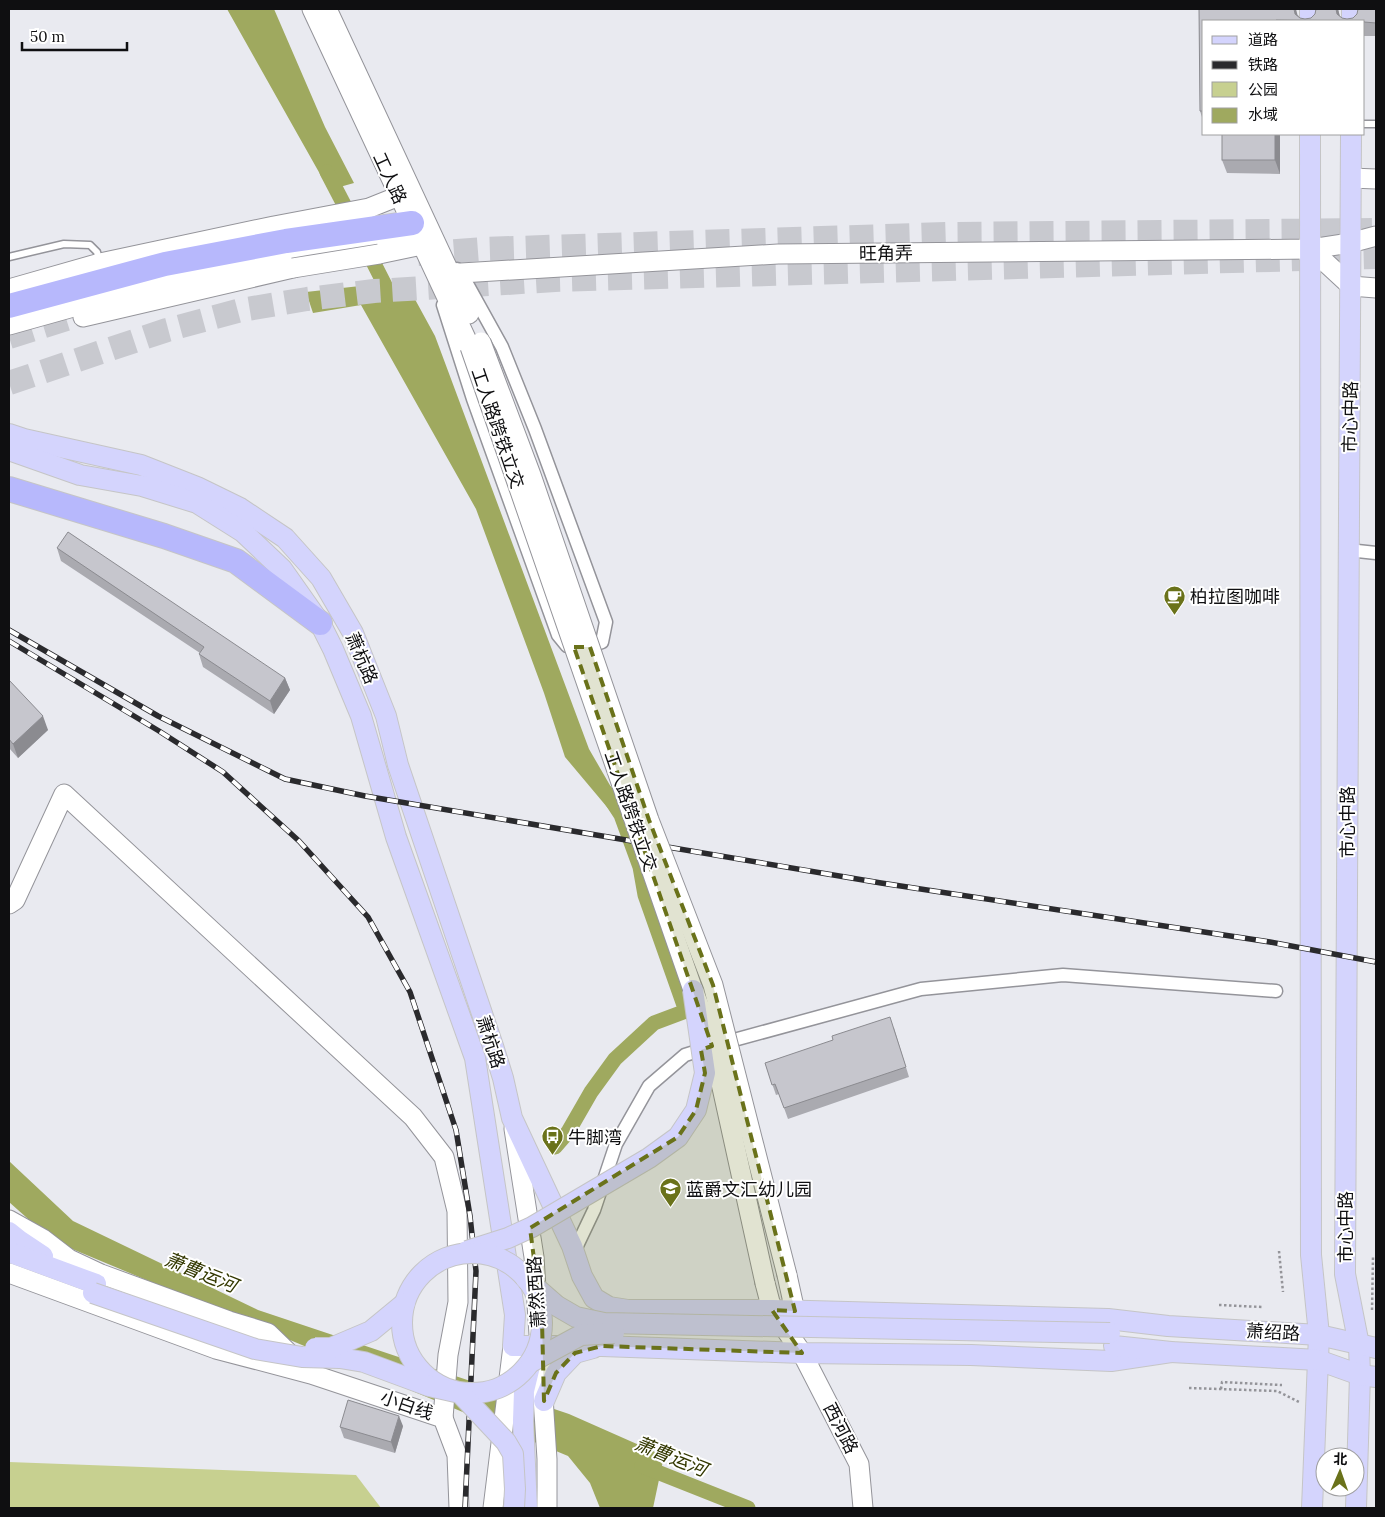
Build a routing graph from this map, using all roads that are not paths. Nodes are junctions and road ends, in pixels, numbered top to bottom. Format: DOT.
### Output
graph roads {
  1 [pos="312,9"];
  2 [pos="328,9"];
  3 [pos="1310,135"];
  4 [pos="1351,135"];
  5 [pos="1351,178"];
  6 [pos="1376,179"];
  7 [pos="399,196"];
  8 [pos="376,234"];
  9 [pos="417,234"];
  10 [pos="1376,236"];
  11 [pos="1350,243"];
  12 [pos="286,247"];
  13 [pos="1311,249"];
  14 [pos="9,257"];
  15 [pos="100,263"];
  16 [pos="439,265"];
  17 [pos="461,273"];
  18 [pos="1351,286"];
  19 [pos="1376,288"];
  20 [pos="9,289"];
  21 [pos="9,306"];
  22 [pos="9,325"];
  23 [pos="9,334"];
  24 [pos="475,344"];
  25 [pos="9,434"];
  26 [pos="9,450"];
  27 [pos="9,489"];
  28 [pos="1348,550"];
  29 [pos="1376,553"];
  30 [pos="320,623"];
  31 [pos="9,904"];
  32 [pos="693,990"];
  33 [pos="1276,991"];
  34 [pos="503,1078"];
  35 [pos="480,1086"];
  36 [pos="512,1118"];
  37 [pos="9,1220"];
  38 [pos="9,1232"];
  39 [pos="9,1252"];
  40 [pos="574,1252"];
  41 [pos="444,1259"];
  42 [pos="9,1265"];
  43 [pos="9,1273"];
  44 [pos="526,1279"];
  45 [pos="90,1285"];
  46 [pos="405,1303"];
  47 [pos="772,1310"];
  48 [pos="795,1312"];
  49 [pos="1168,1326"];
  50 [pos="1319,1335"];
  51 [pos="1112,1340"];
  52 [pos="513,1346"];
  53 [pos="602,1346"];
  54 [pos="1368,1346"];
  55 [pos="1171,1352"];
  56 [pos="802,1353"];
  57 [pos="536,1354"];
  58 [pos="1318,1360"];
  59 [pos="311,1374"];
  60 [pos="1368,1376"];
  61 [pos="460,1393"];
  62 [pos="544,1401"];
  63 [pos="443,1418"];
  64 [pos="459,1508"];
  65 [pos="493,1508"];
  66 [pos="514,1508"];
  67 [pos="527,1508"];
  68 [pos="547,1508"];
  69 [pos="863,1508"];
  70 [pos="1312,1508"];
  71 [pos="1356,1508"];
  1 -- 7 [label="main road, 工人路"];
  2 -- 16 [label="main road, 工人路"];
  3 -- 13 [label="main road, 市心中路"];
  4 -- 5 [label="main road, 市心中路"];
  5 -- 6 [label="main road"];
  5 -- 11 [label="main road, 市心中路"];
  7 -- 8 [label="main road"];
  7 -- 9 [label="main road, 工人路"];
  8 -- 9 [label="highway"];
  8 -- 12 [label="highway"];
  9 -- 16 [label="main road, 工人路"];
  10 -- 11 [label="main road, 旺角弄"];
  11 -- 13 [label="main road, 旺角弄"];
  11 -- 18 [label="main road, 市心中路"];
  12 -- 15 [label="main road"];
  12 -- 21 [label="highway"];
  12 -- 22 [label="main road"];
  12 -- 23 [label="main road"];
  13 -- 17 [label="main road, 旺角弄"];
  13 -- 18 [label="main road"];
  13 -- 50 [label="main road, 市心中路"];
  14 -- 15 [label="lane"];
  15 -- 20 [label="main road"];
  16 -- 17 [label="street"];
  16 -- 17 [label="street"];
  16 -- 24 [label="main road, 工人路"];
  18 -- 19 [label="main road"];
  18 -- 28 [label="main road, 市心中路"];
  24 -- 32 [label="main road, 工人路跨铁立交, bridge"];
  24 -- 48 [label="main road, 工人路跨铁立交, bridge"];
  25 -- 34 [label="main road, 萧杭路"];
  26 -- 30 [label="main road, 萧杭路"];
  27 -- 30 [label="highway"];
  28 -- 29 [label="street"];
  28 -- 54 [label="main road, 市心中路"];
  30 -- 35 [label="main road, 萧杭路"];
  31 -- 63 [label="main road"];
  32 -- 41 [label="main road, bridge"];
  32 -- 47 [label="main road, 工人路跨铁立交, bridge"];
  33 -- 40 [label="street"];
  34 -- 36 [label="main road, 萧然西路"];
  35 -- 52 [label="main road, 萧然西路"];
  36 -- 40 [label="main road"];
  36 -- 57 [label="main road, 萧然西路"];
  37 -- 59 [label="main road"];
  38 -- 45 [label="main road"];
  39 -- 45 [label="main road"];
  40 -- 47 [label="main road"];
  41 -- 44 [label="main road, bridge"];
  41 -- 46 [label="main road, bridge"];
  42 -- 45 [label="main road"];
  43 -- 59 [label="main road, 小白线"];
  44 -- 51 [label="main road, bridge"];
  44 -- 57 [label="main road, bridge"];
  45 -- 46 [label="main road, bridge"];
  45 -- 61 [label="main road, bridge"];
  46 -- 61 [label="main road, bridge"];
  47 -- 48 [label="main road"];
  47 -- 56 [label="main road"];
  48 -- 49 [label="main road"];
  48 -- 56 [label="main road"];
  49 -- 50 [label="main road, 萧绍路"];
  49 -- 51 [label="main road"];
  50 -- 54 [label="main road, 萧绍路"];
  50 -- 58 [label="main road, 市心中路"];
  51 -- 55 [label="main road"];
  51 -- 57 [label="main road, bridge"];
  52 -- 57 [label="main road"];
  52 -- 65 [label="main road, 萧然西路"];
  53 -- 56 [label="main road"];
  53 -- 57 [label="main road"];
  53 -- 62 [label="main road"];
  54 -- 60 [label="main road, 市心中路"];
  55 -- 56 [label="main road"];
  55 -- 58 [label="main road, 萧绍路"];
  56 -- 69 [label="main road, 西河路"];
  57 -- 61 [label="main road, bridge"];
  57 -- 62 [label="main road, 萧然西路"];
  57 -- 67 [label="main road"];
  58 -- 60 [label="main road, 萧绍路"];
  58 -- 70 [label="main road, 市心中路"];
  59 -- 63 [label="main road, 小白线"];
  60 -- 71 [label="main road, 市心中路"];
  61 -- 66 [label="main road, bridge"];
  62 -- 68 [label="main road, 萧然西路"];
  63 -- 64 [label="main road, 小白线"];
}
